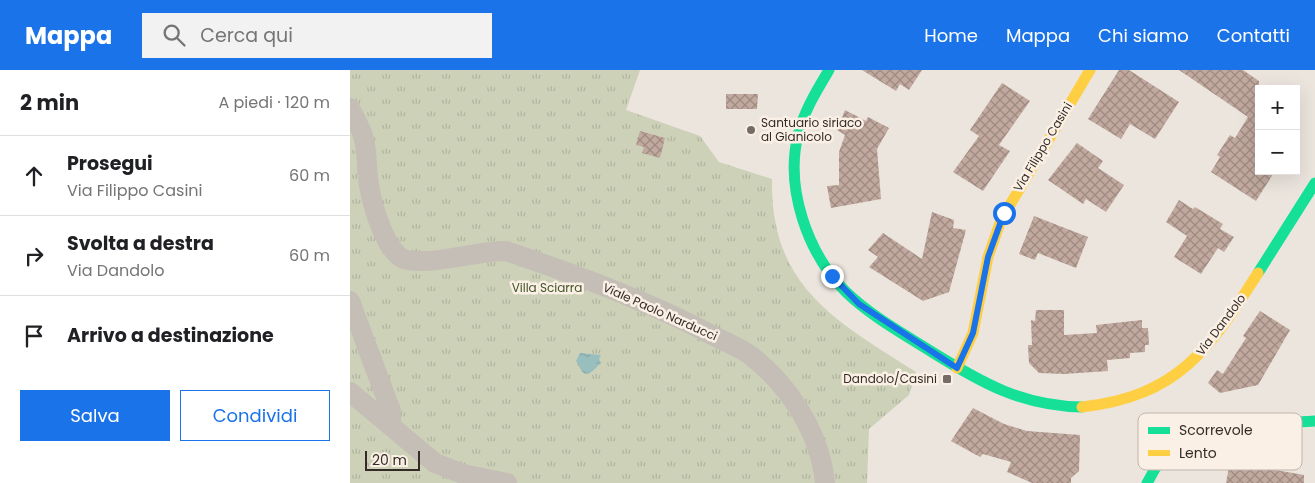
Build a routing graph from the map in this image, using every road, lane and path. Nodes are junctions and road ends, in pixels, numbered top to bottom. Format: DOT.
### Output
graph roads {
  1 [pos="829,70"];
  2 [pos="1090,70"];
  3 [pos="350,108"];
  4 [pos="1315,183"];
  5 [pos="350,301"];
  6 [pos="957,368"];
  7 [pos="350,392"];
  8 [pos="1315,421"];
  9 [pos="1302,422"];
  10 [pos="391,425"];
  11 [pos="1155,470"];
  12 [pos="507,483"];
  13 [pos="826,483"];
  14 [pos="1148,483"];
  1 -- 6 [label="street, Via Dandolo"];
  2 -- 6 [label="street, Via Filippo Casini"];
  3 -- 13 [label="street, Viale Paolo Narducci"];
  4 -- 6 [label="street, Via Dandolo"];
  5 -- 10 [label="street"];
  7 -- 10 [label="street"];
  8 -- 9 [label="street"];
  10 -- 12 [label="street"];
  11 -- 14 [label="street"];
}
